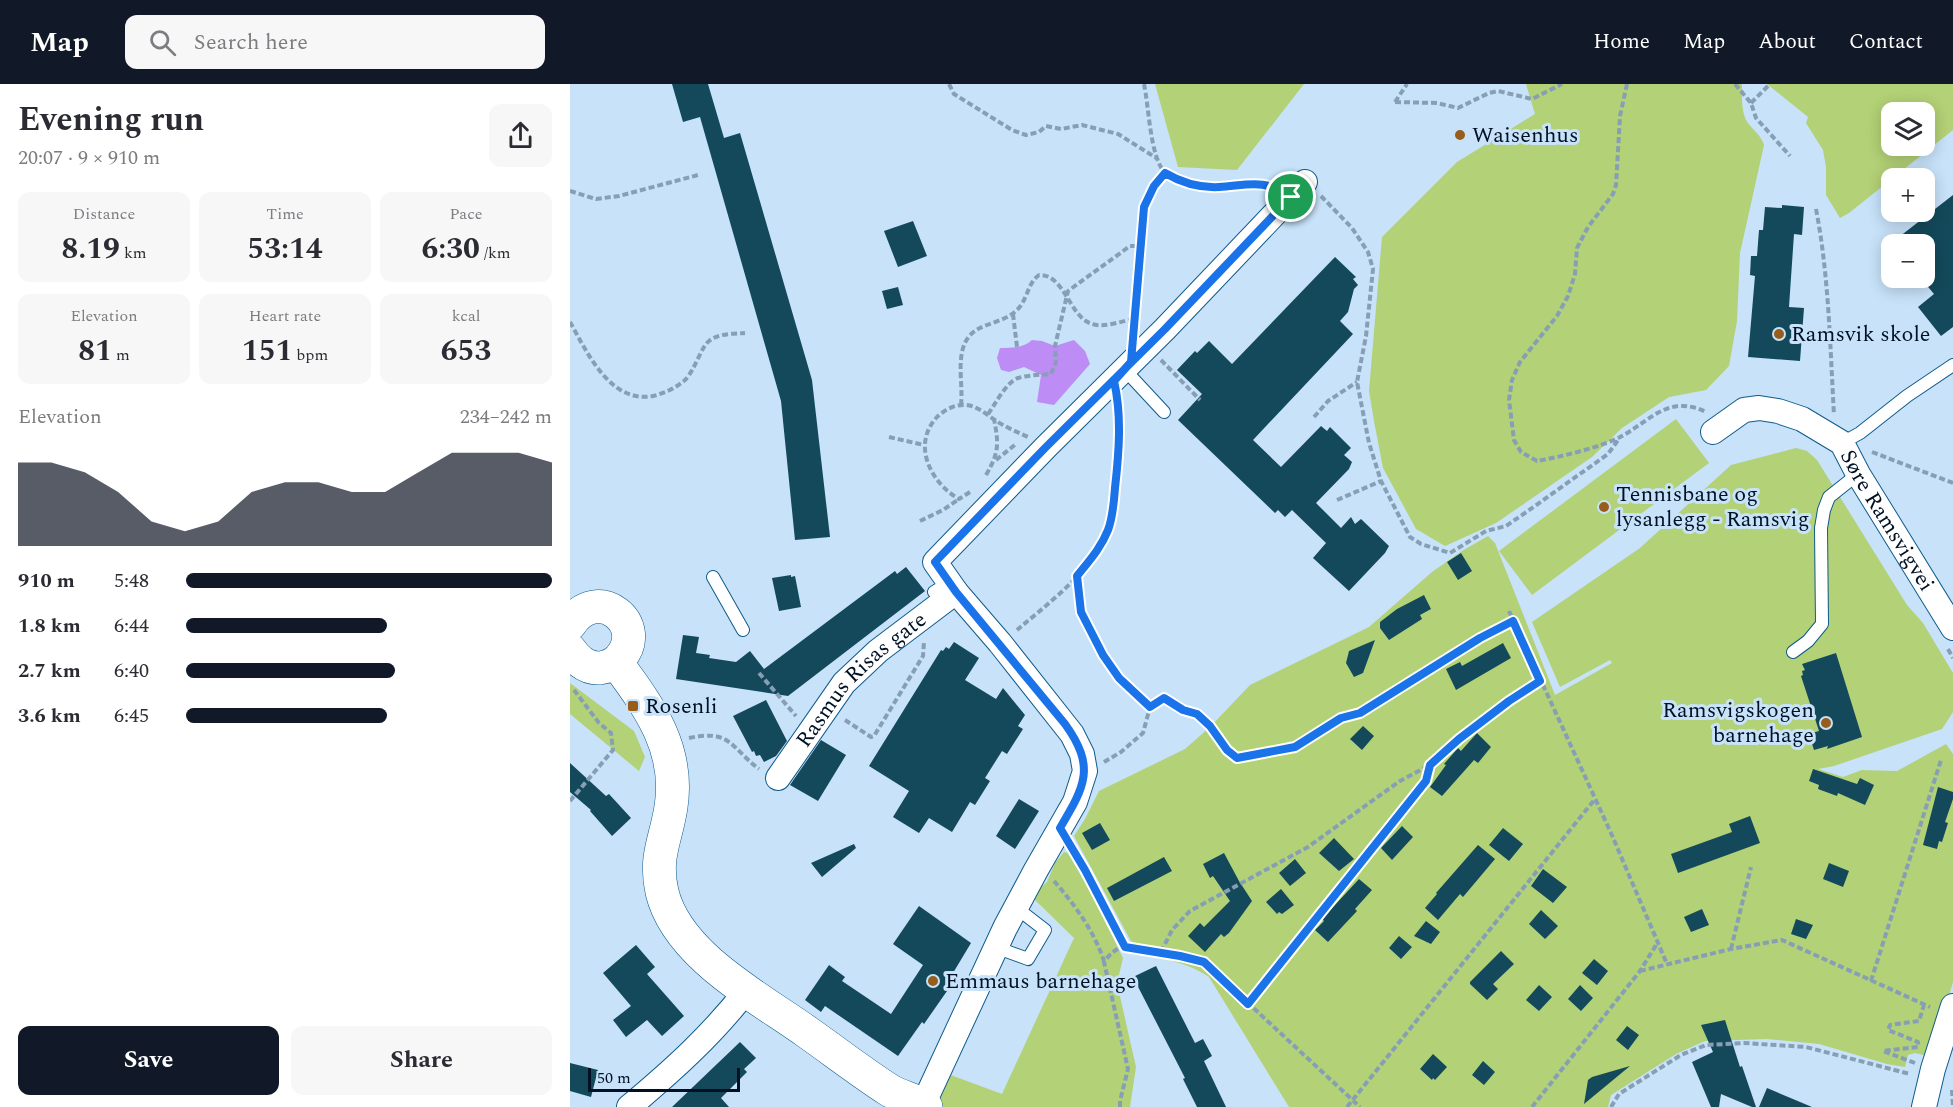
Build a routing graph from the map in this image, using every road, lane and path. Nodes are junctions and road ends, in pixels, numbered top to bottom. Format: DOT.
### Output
graph roads {
  1 [pos="949,84"];
  2 [pos="1144,84"];
  3 [pos="1407,84"];
  4 [pos="1562,84"];
  5 [pos="1627,84"];
  6 [pos="1736,84"];
  7 [pos="1770,84"];
  8 [pos="1751,103"];
  9 [pos="1790,156"];
  10 [pos="1158,159"];
  11 [pos="1165,173"];
  12 [pos="698,175"];
  13 [pos="1298,189"];
  14 [pos="570,191"];
  15 [pos="1816,209"];
  16 [pos="1140,246"];
  17 [pos="1066,297"];
  18 [pos="1013,314"];
  19 [pos="1134,319"];
  20 [pos="570,321"];
  21 [pos="745,333"];
  22 [pos="1017,347"];
  23 [pos="1129,364"];
  24 [pos="1953,365"];
  25 [pos="1358,382"];
  26 [pos="1200,400"];
  27 [pos="961,405"];
  28 [pos="1164,412"];
  29 [pos="988,414"];
  30 [pos="1314,417"];
  31 [pos="994,419"];
  32 [pos="1720,427"];
  33 [pos="1621,436"];
  34 [pos="889,437"];
  35 [pos="1834,438"];
  36 [pos="1036,442"];
  37 [pos="924,445"];
  38 [pos="995,460"];
  39 [pos="1858,474"];
  40 [pos="985,477"];
  41 [pos="1381,481"];
  42 [pos="1953,483"];
  43 [pos="973,490"];
  44 [pos="959,499"];
  45 [pos="1337,500"];
  46 [pos="920,521"];
  47 [pos="1077,576"];
  48 [pos="713,578"];
  49 [pos="946,589"];
  50 [pos="1509,611"];
  51 [pos="1513,621"];
  52 [pos="917,622"];
  53 [pos="570,624"];
  54 [pos="1953,628"];
  55 [pos="743,630"];
  56 [pos="1000,643"];
  57 [pos="1793,652"];
  58 [pos="591,659"];
  59 [pos="759,673"];
  60 [pos="1540,681"];
  61 [pos="1150,707"];
  62 [pos="828,708"];
  63 [pos="810,732"];
  64 [pos="683,739"];
  65 [pos="1941,760"];
  66 [pos="1430,765"];
  67 [pos="1096,767"];
  68 [pos="778,778"];
  69 [pos="1595,799"];
  70 [pos="570,801"];
  71 [pos="1060,828"];
  72 [pos="1751,867"];
  73 [pos="1048,878"];
  74 [pos="1014,910"];
  75 [pos="1658,942"];
  76 [pos="995,947"];
  77 [pos="1125,947"];
  78 [pos="1731,949"];
  79 [pos="1161,952"];
  80 [pos="1104,962"];
  81 [pos="1667,964"];
  82 [pos="1640,971"];
  83 [pos="1871,981"];
  84 [pos="746,991"];
  85 [pos="1248,1004"];
  86 [pos="1924,1005"];
  87 [pos="1951,1010"];
  88 [pos="1933,1069"];
  89 [pos="1352,1100"];
  90 [pos="924,1106"];
  91 [pos="629,1107"];
  92 [pos="1120,1107"];
  93 [pos="1347,1107"];
  94 [pos="1360,1107"];
  95 [pos="1532,1107"];
  96 [pos="1611,1107"];
  97 [pos="1924,1107"];
  1 -- 10 [label="path"];
  2 -- 10 [label="path"];
  3 -- 4 [label="path"];
  5 -- 33 [label="path"];
  6 -- 8 [label="path"];
  7 -- 8 [label="path"];
  8 -- 9 [label="path"];
  10 -- 11 [label="path"];
  11 -- 13 [label="path"];
  11 -- 16 [label="path"];
  12 -- 14 [label="path"];
  13 -- 23 [label="street"];
  13 -- 25 [label="path"];
  15 -- 35 [label="path"];
  16 -- 17 [label="path"];
  16 -- 19 [label="path"];
  17 -- 18 [label="path"];
  17 -- 19 [label="path"];
  17 -- 29 [label="path"];
  18 -- 22 [label="path"];
  18 -- 27 [label="path"];
  19 -- 23 [label="path"];
  20 -- 21 [label="path"];
  23 -- 26 [label="path"];
  23 -- 28 [label="lane"];
  23 -- 36 [label="street"];
  23 -- 47 [label="path"];
  24 -- 35 [label="lane"];
  25 -- 30 [label="path"];
  25 -- 41 [label="path"];
  27 -- 29 [label="path"];
  27 -- 37 [label="path"];
  29 -- 31 [label="path"];
  31 -- 36 [label="path"];
  31 -- 38 [label="path"];
  32 -- 33 [label="path"];
  32 -- 35 [label="street, Søre Ramsvigvei"];
  33 -- 41 [label="path"];
  34 -- 37 [label="path"];
  35 -- 39 [label="street, Søre Ramsvigvei"];
  35 -- 42 [label="path"];
  36 -- 38 [label="path"];
  36 -- 49 [label="street"];
  37 -- 44 [label="path"];
  38 -- 40 [label="path"];
  39 -- 54 [label="street, Søre Ramsvigvei"];
  39 -- 57 [label="lane"];
  41 -- 45 [label="path"];
  43 -- 44 [label="path"];
  44 -- 46 [label="path"];
  47 -- 56 [label="path"];
  47 -- 61 [label="path"];
  48 -- 55 [label="lane"];
  49 -- 52 [label="street, Rasmus Risas gate"];
  49 -- 56 [label="street"];
  50 -- 51 [label="path"];
  51 -- 60 [label="path"];
  51 -- 61 [label="path"];
  52 -- 62 [label="street, Rasmus Risas gate"];
  52 -- 62 [label="path"];
  53 -- 58 [label="street"];
  56 -- 71 [label="street"];
  58 -- 70 [label="path"];
  58 -- 84 [label="street"];
  59 -- 63 [label="path"];
  60 -- 66 [label="path"];
  60 -- 69 [label="path"];
  61 -- 67 [label="path"];
  62 -- 63 [label="street, Rasmus Risas gate"];
  63 -- 68 [label="street, Rasmus Risas gate"];
  64 -- 68 [label="path"];
  65 -- 83 [label="path"];
  66 -- 79 [label="path"];
  66 -- 85 [label="path"];
  69 -- 75 [label="path"];
  69 -- 89 [label="path"];
  71 -- 74 [label="street"];
  71 -- 77 [label="path"];
  72 -- 78 [label="path"];
  73 -- 80 [label="path"];
  74 -- 76 [label="street"];
  74 -- 76 [label="lane"];
  75 -- 81 [label="path"];
  75 -- 82 [label="path"];
  76 -- 90 [label="street"];
  77 -- 79 [label="path"];
  77 -- 80 [label="path"];
  78 -- 81 [label="path"];
  78 -- 83 [label="path"];
  79 -- 85 [label="path"];
  80 -- 92 [label="path"];
  81 -- 82 [label="path"];
  82 -- 95 [label="path"];
  83 -- 86 [label="path"];
  84 -- 90 [label="street"];
  84 -- 91 [label="street"];
  85 -- 89 [label="path"];
  86 -- 87 [label="path"];
  86 -- 88 [label="path"];
  87 -- 88 [label="street"];
  88 -- 96 [label="path"];
  88 -- 97 [label="street"];
  89 -- 93 [label="path"];
  89 -- 94 [label="path"];
}
